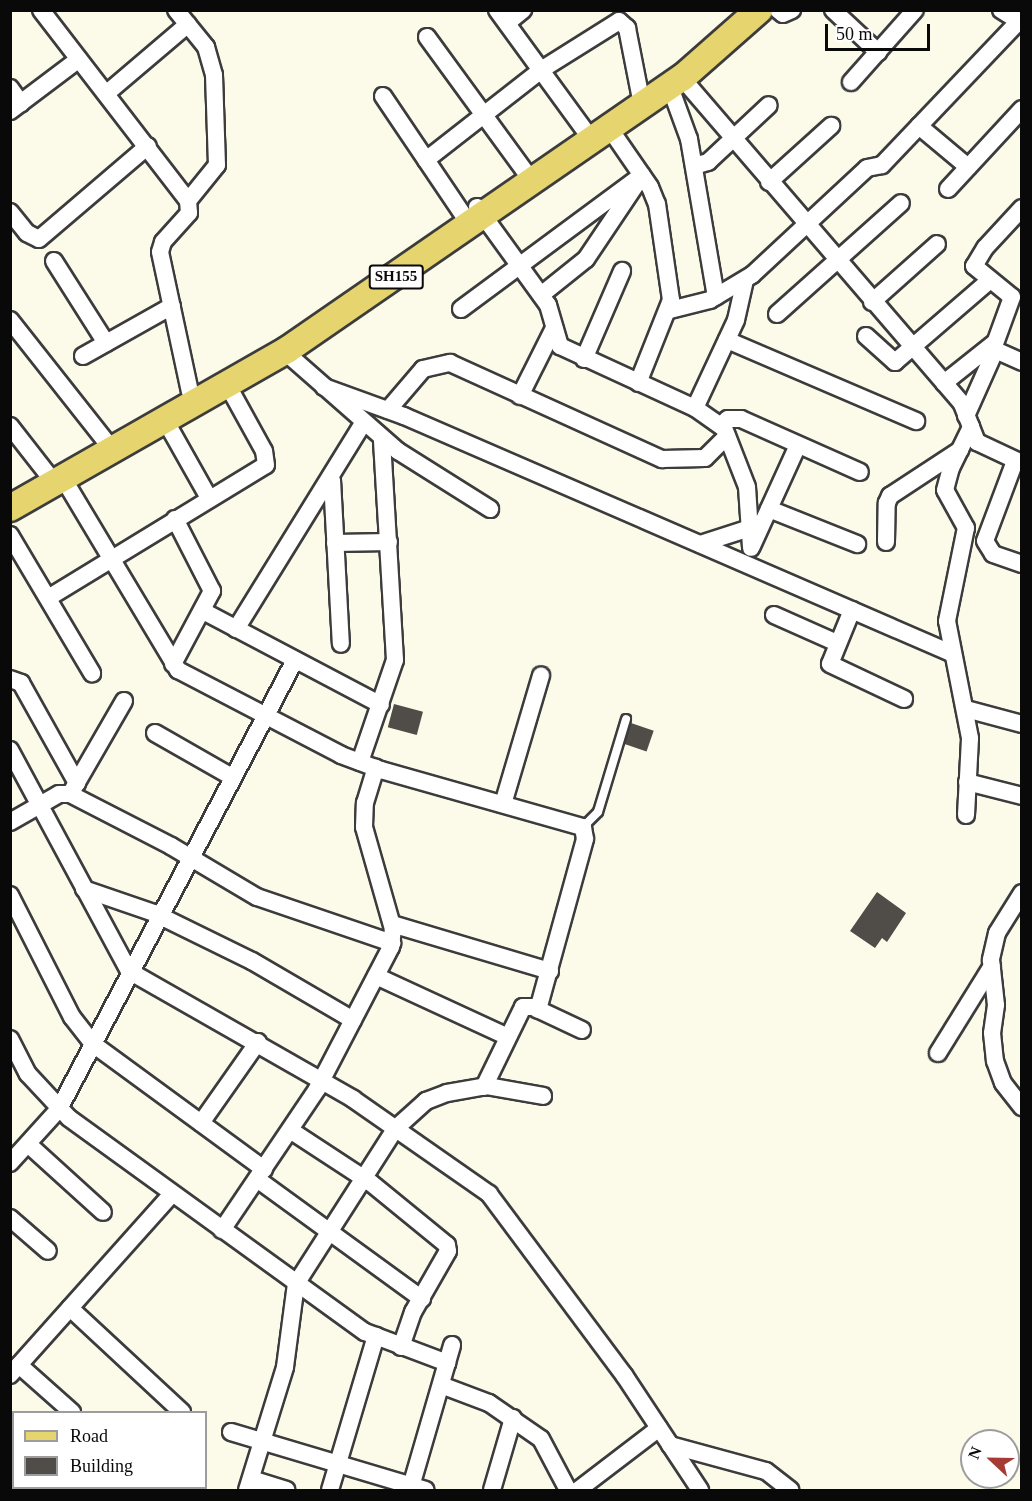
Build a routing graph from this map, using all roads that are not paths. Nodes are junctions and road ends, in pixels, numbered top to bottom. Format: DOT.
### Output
graph roads {
  1 [pos="41,10"];
  2 [pos="176,10"];
  3 [pos="523,10"];
  4 [pos="740,10"];
  5 [pos="759,10"];
  6 [pos="778,10"];
  7 [pos="792,10"];
  8 [pos="833,10"];
  9 [pos="915,10"];
  10 [pos="1001,10"];
  11 [pos="502,17"];
  12 [pos="1020,22"];
  13 [pos="188,24"];
  14 [pos="428,37"];
  15 [pos="878,52"];
  16 [pos="79,58"];
  17 [pos="541,70"];
  18 [pos="676,82"];
  19 [pos="851,82"];
  20 [pos="10,88"];
  21 [pos="107,93"];
  22 [pos="640,94"];
  23 [pos="383,96"];
  24 [pos="769,105"];
  25 [pos="16,107"];
  26 [pos="1022,109"];
  27 [pos="485,116"];
  28 [pos="831,126"];
  29 [pos="919,126"];
  30 [pos="598,130"];
  31 [pos="732,140"];
  32 [pos="148,146"];
  33 [pos="426,160"];
  34 [pos="694,166"];
  35 [pos="968,167"];
  36 [pos="526,173"];
  37 [pos="642,175"];
  38 [pos="769,182"];
  39 [pos="948,189"];
  40 [pos="188,201"];
  41 [pos="901,203"];
  42 [pos="1022,208"];
  43 [pos="10,212"];
  44 [pos="475,214"];
  45 [pos="805,225"];
  46 [pos="937,244"];
  47 [pos="836,260"];
  48 [pos="54,261"];
  49 [pos="518,264"];
  50 [pos="622,271"];
  51 [pos="745,280"];
  52 [pos="990,280"];
  53 [pos="541,295"];
  54 [pos="716,297"];
  55 [pos="872,302"];
  56 [pos="172,306"];
  57 [pos="461,309"];
  58 [pos="670,310"];
  59 [pos="777,314"];
  60 [pos="12,326"];
  61 [pos="554,328"];
  62 [pos="866,336"];
  63 [pos="727,340"];
  64 [pos="106,343"];
  65 [pos="994,347"];
  66 [pos="912,348"];
  67 [pos="284,351"];
  68 [pos="83,356"];
  69 [pos="584,359"];
  70 [pos="1022,362"];
  71 [pos="638,383"];
  72 [pos="944,383"];
  73 [pos="227,384"];
  74 [pos="324,387"];
  75 [pos="190,392"];
  76 [pos="520,396"];
  77 [pos="695,408"];
  78 [pos="388,410"];
  79 [pos="165,420"];
  80 [pos="915,421"];
  81 [pos="364,422"];
  82 [pos="969,422"];
  83 [pos="10,426"];
  84 [pos="724,430"];
  85 [pos="382,438"];
  86 [pos="107,443"];
  87 [pos="798,445"];
  88 [pos="960,450"];
  89 [pos="1018,462"];
  90 [pos="861,472"];
  91 [pos="56,477"];
  92 [pos="332,480"];
  93 [pos="747,487"];
  94 [pos="209,498"];
  95 [pos="10,499"];
  96 [pos="772,503"];
  97 [pos="10,508"];
  98 [pos="490,509"];
  99 [pos="175,519"];
  100 [pos="964,521"];
  101 [pos="750,528"];
  102 [pos="985,532"];
  103 [pos="10,535"];
  104 [pos="389,542"];
  105 [pos="886,542"];
  106 [pos="335,543"];
  107 [pos="700,544"];
  108 [pos="857,544"];
  109 [pos="748,555"];
  110 [pos="110,557"];
  111 [pos="1022,564"];
  112 [pos="48,598"];
  113 [pos="852,610"];
  114 [pos="203,611"];
  115 [pos="774,615"];
  116 [pos="236,629"];
  117 [pos="837,643"];
  118 [pos="341,644"];
  119 [pos="951,652"];
  120 [pos="295,660"];
  121 [pos="173,664"];
  122 [pos="92,673"];
  123 [pos="541,676"];
  124 [pos="10,679"];
  125 [pos="904,699"];
  126 [pos="124,701"];
  127 [pos="381,705"];
  128 [pos="966,709"];
  129 [pos="264,716"];
  130 [pos="626,719"];
  131 [pos="1022,724"];
  132 [pos="154,733"];
  133 [pos="12,757"];
  134 [pos="368,765"];
  135 [pos="232,777"];
  136 [pos="968,782"];
  137 [pos="74,788"];
  138 [pos="1022,796"];
  139 [pos="41,804"];
  140 [pos="503,804"];
  141 [pos="966,815"];
  142 [pos="10,822"];
  143 [pos="583,828"];
  144 [pos="189,857"];
  145 [pos="84,889"];
  146 [pos="1022,893"];
  147 [pos="10,895"];
  148 [pos="159,916"];
  149 [pos="392,924"];
  150 [pos="392,943"];
  151 [pos="992,966"];
  152 [pos="129,971"];
  153 [pos="550,971"];
  154 [pos="376,976"];
  155 [pos="538,1010"];
  156 [pos="353,1020"];
  157 [pos="582,1030"];
  158 [pos="508,1037"];
  159 [pos="10,1039"];
  160 [pos="258,1042"];
  161 [pos="93,1044"];
  162 [pos="938,1053"];
  163 [pos="322,1080"];
  164 [pos="484,1087"];
  165 [pos="543,1096"];
  166 [pos="1022,1107"];
  167 [pos="59,1109"];
  168 [pos="201,1123"];
  169 [pos="395,1129"];
  170 [pos="290,1130"];
  171 [pos="17,1152"];
  172 [pos="260,1174"];
  173 [pos="363,1178"];
  174 [pos="172,1194"];
  175 [pos="103,1212"];
  176 [pos="10,1218"];
  177 [pos="222,1230"];
  178 [pos="330,1230"];
  179 [pos="48,1251"];
  180 [pos="296,1284"];
  181 [pos="422,1299"];
  182 [pos="70,1308"];
  183 [pos="376,1336"];
  184 [pos="452,1345"];
  185 [pos="401,1347"];
  186 [pos="447,1363"];
  187 [pos="15,1370"];
  188 [pos="441,1385"];
  189 [pos="69,1411"];
  190 [pos="180,1411"];
  191 [pos="513,1418"];
  192 [pos="659,1428"];
  193 [pos="231,1432"];
  194 [pos="263,1442"];
  195 [pos="670,1445"];
  196 [pos="337,1464"];
  197 [pos="249,1485"];
  198 [pos="416,1489"];
  199 [pos="286,1491"];
  200 [pos="330,1491"];
  201 [pos="492,1491"];
  202 [pos="568,1491"];
  203 [pos="578,1491"];
  204 [pos="700,1491"];
  205 [pos="790,1491"];
  1 -- 16 [label="street"];
  2 -- 13 [label="street"];
  3 -- 11 [label="street"];
  4 -- 22 [label="main road, SH155"];
  5 -- 18 [label="main road, SH155"];
  6 -- 7 [label="street"];
  8 -- 15 [label="street"];
  9 -- 15 [label="street"];
  10 -- 12 [label="street"];
  11 -- 17 [label="street"];
  12 -- 29 [label="street"];
  13 -- 21 [label="street"];
  13 -- 40 [label="street"];
  14 -- 27 [label="street"];
  15 -- 19 [label="street"];
  16 -- 21 [label="street"];
  16 -- 25 [label="street"];
  17 -- 22 [label="street"];
  17 -- 27 [label="street"];
  17 -- 30 [label="street"];
  18 -- 30 [label="main road, SH155"];
  18 -- 31 [label="street"];
  18 -- 34 [label="street"];
  20 -- 25 [label="street"];
  21 -- 32 [label="street"];
  22 -- 30 [label="main road, SH155"];
  23 -- 33 [label="street"];
  24 -- 31 [label="street"];
  26 -- 35 [label="street"];
  27 -- 33 [label="street"];
  27 -- 36 [label="street"];
  28 -- 38 [label="street"];
  29 -- 35 [label="street"];
  29 -- 45 [label="street"];
  30 -- 36 [label="main road, SH155"];
  30 -- 37 [label="street"];
  30 -- 44 [label="main road, SH155"];
  31 -- 34 [label="street"];
  31 -- 38 [label="street"];
  32 -- 40 [label="street"];
  32 -- 43 [label="street"];
  33 -- 44 [label="street"];
  34 -- 54 [label="street"];
  35 -- 39 [label="street"];
  36 -- 44 [label="main road, SH155"];
  37 -- 49 [label="street"];
  37 -- 53 [label="street"];
  37 -- 58 [label="street"];
  38 -- 45 [label="street"];
  40 -- 56 [label="street"];
  41 -- 47 [label="street"];
  42 -- 52 [label="street"];
  44 -- 49 [label="street"];
  44 -- 67 [label="main road, SH155"];
  44 -- 75 [label="main road, SH155"];
  45 -- 47 [label="street"];
  45 -- 51 [label="street"];
  46 -- 55 [label="street"];
  47 -- 55 [label="street"];
  47 -- 59 [label="street"];
  48 -- 64 [label="street"];
  49 -- 53 [label="street"];
  49 -- 57 [label="street"];
  50 -- 69 [label="street"];
  51 -- 54 [label="street"];
  51 -- 63 [label="street"];
  52 -- 65 [label="street"];
  52 -- 66 [label="street"];
  53 -- 61 [label="street"];
  54 -- 58 [label="street"];
  55 -- 66 [label="street"];
  56 -- 64 [label="street"];
  56 -- 75 [label="street"];
  58 -- 71 [label="street"];
  60 -- 86 [label="street"];
  61 -- 69 [label="street"];
  61 -- 76 [label="street"];
  62 -- 66 [label="street"];
  63 -- 77 [label="street"];
  63 -- 80 [label="street"];
  64 -- 68 [label="street"];
  65 -- 70 [label="street"];
  65 -- 72 [label="street"];
  65 -- 82 [label="street"];
  66 -- 72 [label="street"];
  67 -- 73 [label="main road, SH155"];
  67 -- 74 [label="street"];
  69 -- 71 [label="street"];
  71 -- 77 [label="street"];
  72 -- 82 [label="street"];
  73 -- 79 [label="main road, SH155"];
  73 -- 94 [label="street"];
  74 -- 78 [label="street"];
  74 -- 81 [label="street"];
  75 -- 86 [label="main road, SH155"];
  76 -- 78 [label="street"];
  76 -- 84 [label="street"];
  77 -- 84 [label="street"];
  78 -- 107 [label="street"];
  79 -- 91 [label="main road, SH155"];
  79 -- 94 [label="street"];
  81 -- 85 [label="street"];
  81 -- 92 [label="street"];
  82 -- 88 [label="street"];
  82 -- 89 [label="street"];
  83 -- 91 [label="street"];
  84 -- 87 [label="street"];
  84 -- 93 [label="street"];
  85 -- 98 [label="street"];
  85 -- 104 [label="street"];
  86 -- 91 [label="main road, SH155"];
  87 -- 90 [label="street"];
  87 -- 96 [label="street"];
  88 -- 100 [label="street"];
  88 -- 105 [label="street"];
  89 -- 102 [label="street"];
  91 -- 95 [label="main road, SH155"];
  91 -- 97 [label="main road, SH155"];
  91 -- 110 [label="street"];
  92 -- 106 [label="street"];
  92 -- 116 [label="street"];
  93 -- 96 [label="street"];
  93 -- 101 [label="street"];
  94 -- 99 [label="street"];
  96 -- 108 [label="street"];
  96 -- 109 [label="street"];
  99 -- 110 [label="street"];
  99 -- 114 [label="street"];
  100 -- 102 [label="street"];
  100 -- 119 [label="street"];
  101 -- 107 [label="street"];
  101 -- 109 [label="street"];
  102 -- 111 [label="street"];
  103 -- 112 [label="street"];
  104 -- 106 [label="street"];
  104 -- 127 [label="street"];
  106 -- 118 [label="street"];
  107 -- 109 [label="street"];
  109 -- 113 [label="street"];
  110 -- 112 [label="street"];
  110 -- 121 [label="street"];
  112 -- 122 [label="street"];
  113 -- 117 [label="street"];
  113 -- 119 [label="street"];
  114 -- 116 [label="street"];
  114 -- 121 [label="street"];
  115 -- 117 [label="street"];
  116 -- 120 [label="street"];
  117 -- 125 [label="street"];
  119 -- 128 [label="street"];
  120 -- 127 [label="street"];
  120 -- 129 [label="street"];
  121 -- 129 [label="street"];
  123 -- 140 [label="street"];
  124 -- 137 [label="street"];
  126 -- 137 [label="street"];
  127 -- 134 [label="street"];
  128 -- 131 [label="street"];
  128 -- 136 [label="street"];
  129 -- 134 [label="street"];
  129 -- 135 [label="street"];
  130 -- 143 [label="lane"];
  132 -- 135 [label="street"];
  133 -- 139 [label="street"];
  134 -- 140 [label="street"];
  134 -- 149 [label="street"];
  135 -- 144 [label="street"];
  136 -- 138 [label="street"];
  136 -- 141 [label="street"];
  137 -- 139 [label="street"];
  137 -- 144 [label="street"];
  139 -- 142 [label="street"];
  139 -- 145 [label="street"];
  140 -- 143 [label="street"];
  143 -- 153 [label="street"];
  144 -- 148 [label="street"];
  144 -- 150 [label="street"];
  145 -- 148 [label="street"];
  145 -- 152 [label="street"];
  146 -- 151 [label="street"];
  147 -- 161 [label="street"];
  148 -- 152 [label="street"];
  148 -- 156 [label="street"];
  149 -- 150 [label="street"];
  149 -- 153 [label="street"];
  150 -- 154 [label="street"];
  151 -- 162 [label="street"];
  151 -- 166 [label="street"];
  152 -- 160 [label="street"];
  152 -- 161 [label="street"];
  153 -- 155 [label="street"];
  154 -- 156 [label="street"];
  154 -- 158 [label="street"];
  155 -- 157 [label="street"];
  155 -- 158 [label="street"];
  156 -- 163 [label="street"];
  158 -- 164 [label="street"];
  159 -- 167 [label="street"];
  160 -- 163 [label="street"];
  160 -- 168 [label="street"];
  161 -- 167 [label="street"];
  161 -- 168 [label="street"];
  163 -- 169 [label="street"];
  163 -- 170 [label="street"];
  164 -- 165 [label="street"];
  164 -- 169 [label="street"];
  167 -- 171 [label="street"];
  167 -- 174 [label="street"];
  168 -- 172 [label="street"];
  169 -- 173 [label="street"];
  169 -- 192 [label="street"];
  170 -- 172 [label="street"];
  170 -- 173 [label="street"];
  171 -- 175 [label="street"];
  172 -- 177 [label="street"];
  172 -- 178 [label="street"];
  173 -- 178 [label="street"];
  173 -- 181 [label="street"];
  174 -- 177 [label="street"];
  174 -- 182 [label="street"];
  176 -- 179 [label="street"];
  177 -- 180 [label="street"];
  178 -- 180 [label="street"];
  178 -- 181 [label="street"];
  180 -- 183 [label="street"];
  180 -- 194 [label="street"];
  181 -- 185 [label="street"];
  182 -- 187 [label="street"];
  182 -- 190 [label="street"];
  183 -- 185 [label="street"];
  183 -- 196 [label="street"];
  184 -- 186 [label="street"];
  185 -- 186 [label="street"];
  186 -- 188 [label="street"];
  187 -- 189 [label="street"];
  188 -- 191 [label="street"];
  188 -- 198 [label="street"];
  191 -- 201 [label="street"];
  191 -- 202 [label="street"];
  192 -- 195 [label="street"];
  192 -- 203 [label="street"];
  193 -- 194 [label="street"];
  194 -- 196 [label="street"];
  194 -- 197 [label="street"];
  195 -- 204 [label="street"];
  195 -- 205 [label="street"];
  196 -- 198 [label="street"];
  196 -- 200 [label="street"];
  197 -- 199 [label="street"];
}
